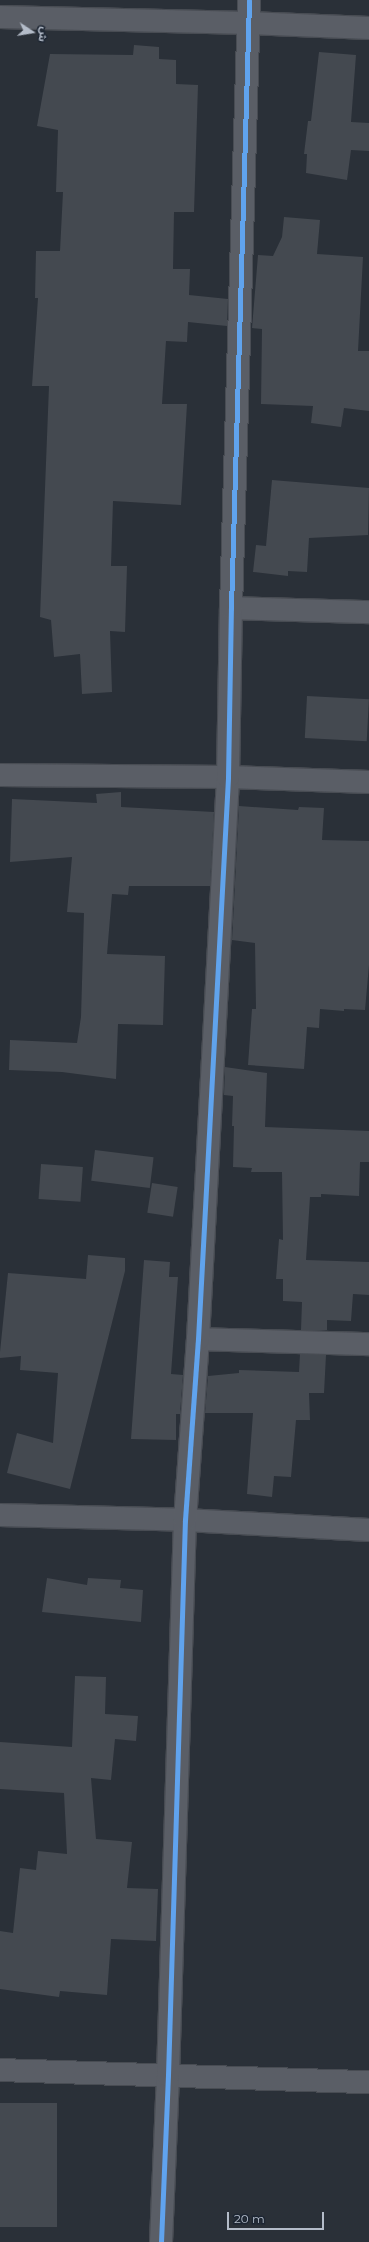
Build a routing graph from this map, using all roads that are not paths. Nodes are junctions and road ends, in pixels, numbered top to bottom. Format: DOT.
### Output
graph roads {
  1 [pos="249,0"];
  2 [pos="0,17"];
  3 [pos="248,23"];
  4 [pos="369,28"];
  5 [pos="231,608"];
  6 [pos="369,612"];
  7 [pos="0,775"];
  8 [pos="228,777"];
  9 [pos="369,782"];
  10 [pos="198,1339"];
  11 [pos="369,1344"];
  12 [pos="0,1515"];
  13 [pos="185,1520"];
  14 [pos="369,1530"];
  15 [pos="0,2070"];
  16 [pos="168,2075"];
  17 [pos="369,2082"];
  18 [pos="161,2242"];
  1 -- 3 [label="street"];
  2 -- 3 [label="street"];
  3 -- 4 [label="street"];
  3 -- 5 [label="street"];
  5 -- 6 [label="street"];
  5 -- 8 [label="street"];
  7 -- 8 [label="street"];
  8 -- 9 [label="street"];
  8 -- 10 [label="street"];
  10 -- 11 [label="street"];
  10 -- 13 [label="street"];
  12 -- 13 [label="street"];
  13 -- 14 [label="street"];
  13 -- 16 [label="street"];
  15 -- 16 [label="street"];
  16 -- 17 [label="street"];
  16 -- 18 [label="street"];
}
